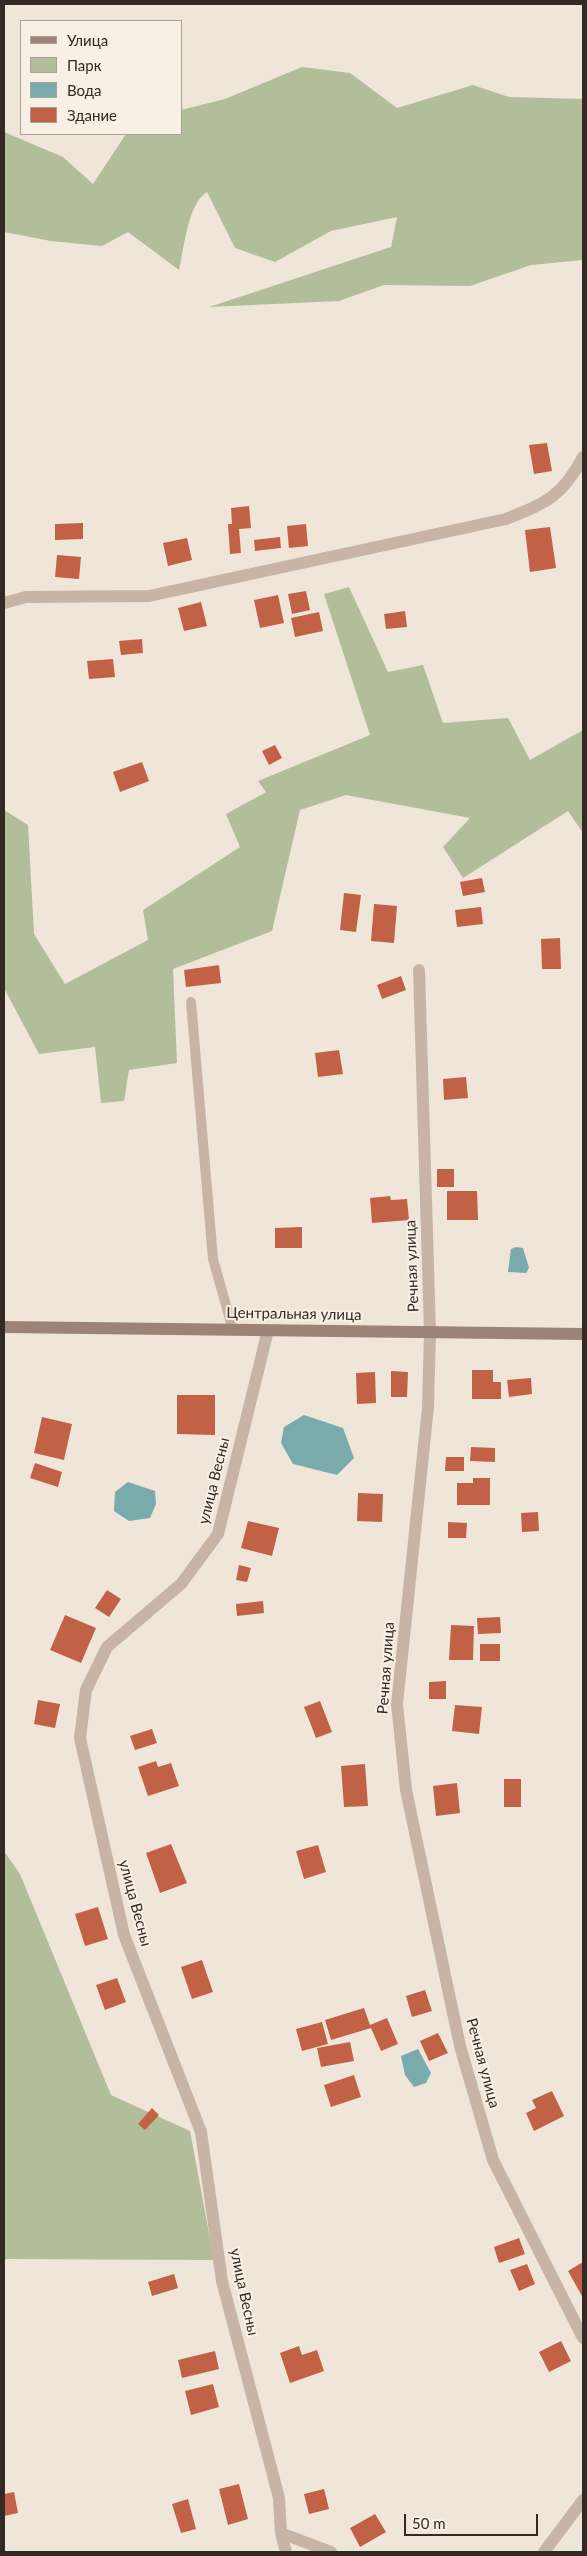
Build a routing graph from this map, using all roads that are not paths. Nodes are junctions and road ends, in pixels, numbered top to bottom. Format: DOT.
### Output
graph roads {
  1 [pos="583,457"];
  2 [pos="4,603"];
  3 [pos="419,970"];
  4 [pos="191,1002"];
  5 [pos="4,1327"];
  6 [pos="234,1330"];
  7 [pos="268,1330"];
  8 [pos="430,1332"];
  9 [pos="583,1334"];
  10 [pos="583,2338"];
  11 [pos="583,2500"];
  12 [pos="281,2533"];
  13 [pos="286,2552"];
  14 [pos="331,2552"];
  15 [pos="544,2552"];
  1 -- 2 [label="street"];
  3 -- 8 [label="street, Речная улица"];
  4 -- 6 [label="lane"];
  5 -- 6 [label="main road, Центральная улица"];
  6 -- 7 [label="main road, Центральная улица"];
  7 -- 8 [label="main road, Центральная улица"];
  7 -- 12 [label="street, улица Весны"];
  8 -- 9 [label="main road, Центральная улица"];
  8 -- 10 [label="street, Речная улица"];
  11 -- 15 [label="street"];
  12 -- 13 [label="street, улица Весны"];
  12 -- 14 [label="street"];
}
